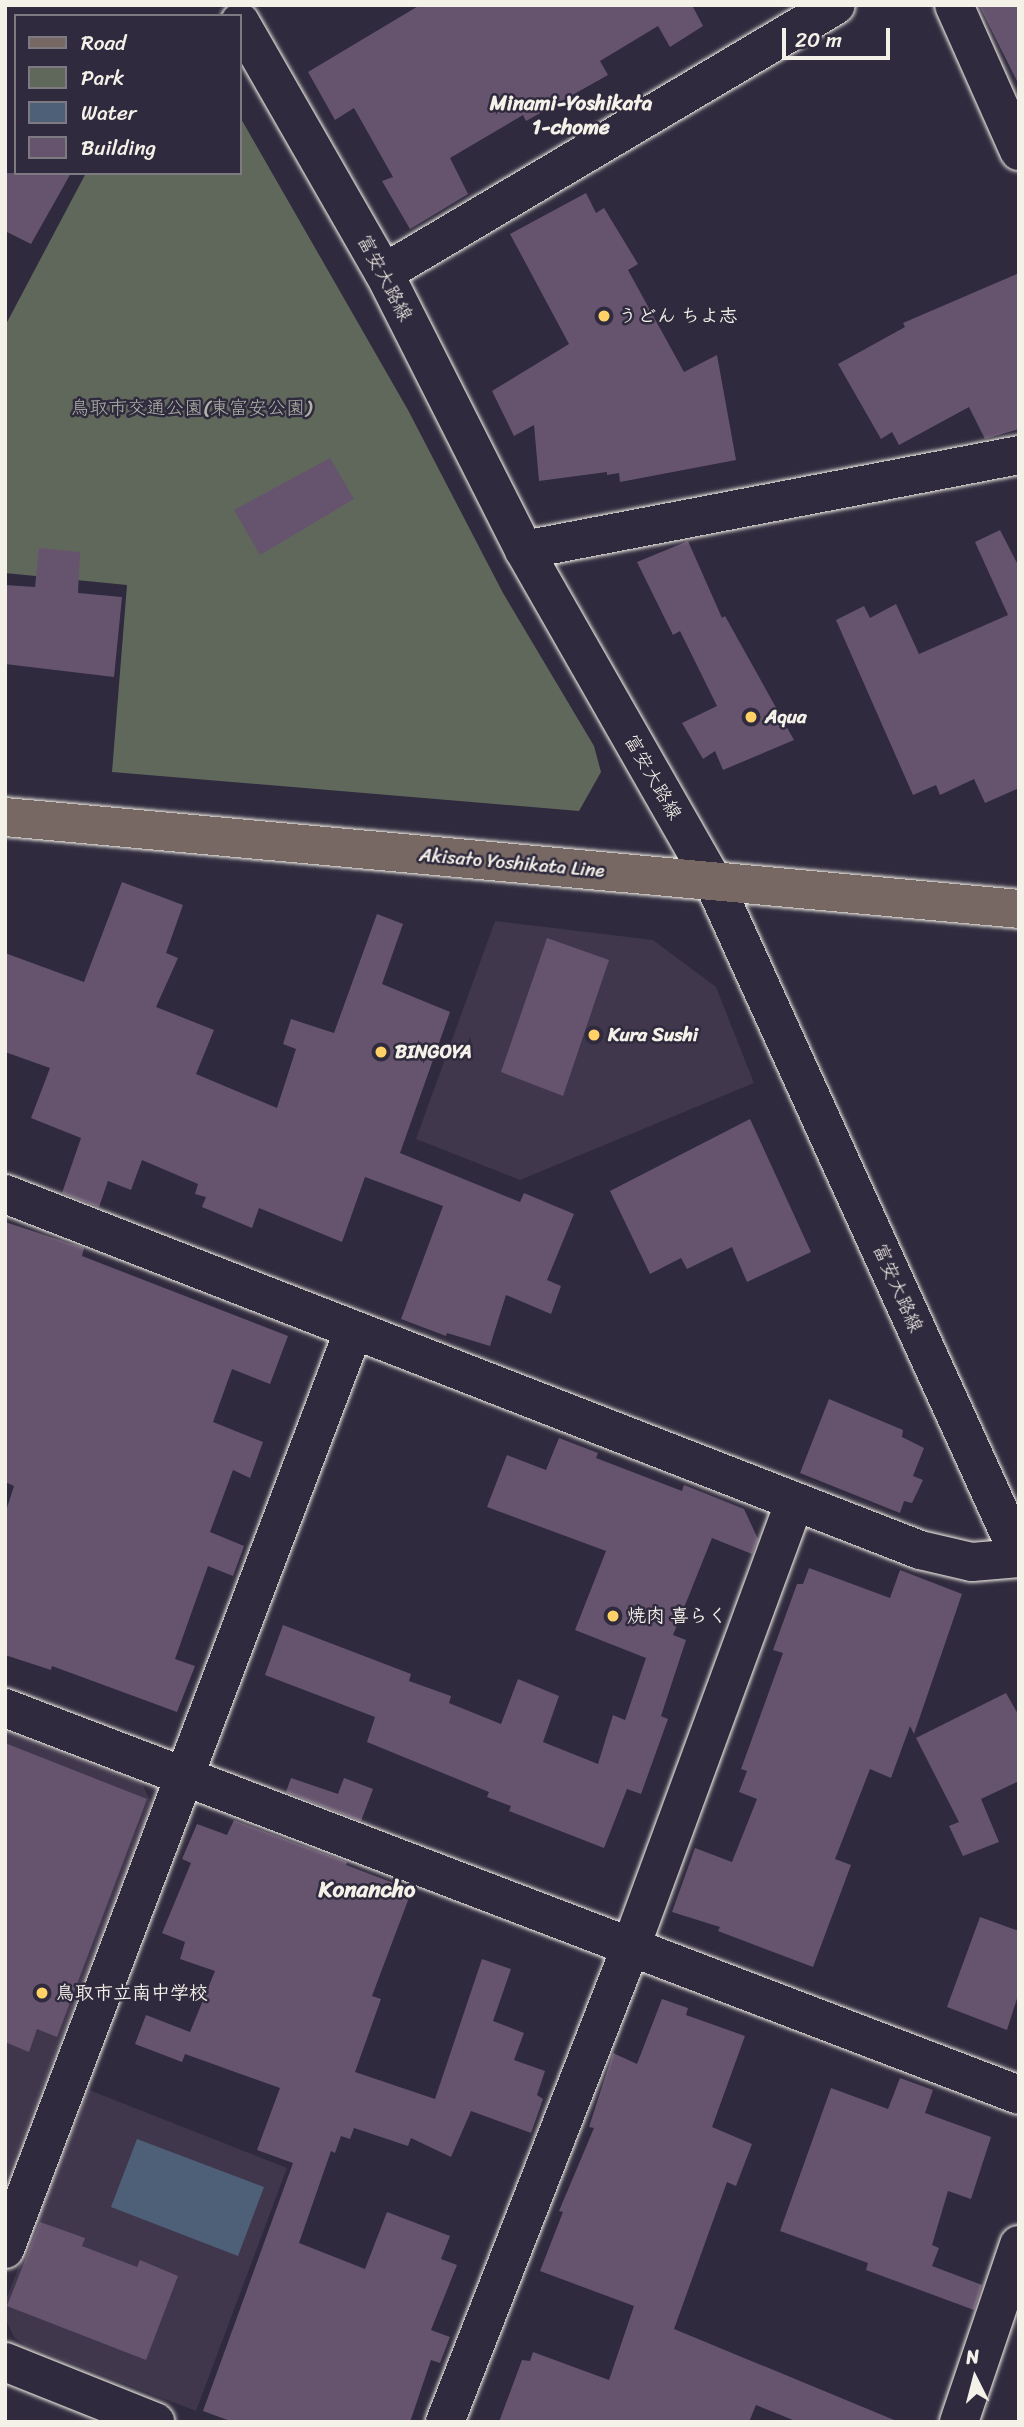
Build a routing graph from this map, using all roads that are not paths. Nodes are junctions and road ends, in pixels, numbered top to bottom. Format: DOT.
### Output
graph roads {
  1 [pos="836,5"];
  2 [pos="954,5"];
  3 [pos="242,25"];
  4 [pos="1019,151"];
  5 [pos="384,273"];
  6 [pos="1019,455"];
  7 [pos="524,550"];
  8 [pos="5,817"];
  9 [pos="713,881"];
  10 [pos="1019,909"];
  11 [pos="5,1194"];
  12 [pos="353,1332"];
  13 [pos="794,1504"];
  14 [pos="1019,1557"];
  15 [pos="5,1708"];
  16 [pos="186,1777"];
  17 [pos="630,1949"];
  18 [pos="1019,2095"];
  19 [pos="1019,2245"];
  20 [pos="5,2249"];
  21 [pos="5,2362"];
  22 [pos="971,2418"];
  23 [pos="155,2422"];
  24 [pos="444,2422"];
  1 -- 5 [label="street"];
  2 -- 4 [label="street"];
  3 -- 5 [label="street, 富安大路線"];
  5 -- 7 [label="street, 富安大路線"];
  6 -- 7 [label="street"];
  7 -- 9 [label="street, 富安大路線"];
  8 -- 9 [label="main road, Akisato Yoshikata Line"];
  9 -- 10 [label="main road, Akisato Yoshikata Line"];
  9 -- 14 [label="street, 富安大路線"];
  11 -- 12 [label="street"];
  12 -- 13 [label="street"];
  12 -- 16 [label="street"];
  13 -- 14 [label="street"];
  13 -- 17 [label="street"];
  15 -- 16 [label="street"];
  16 -- 17 [label="street"];
  16 -- 20 [label="street"];
  17 -- 18 [label="street"];
  17 -- 24 [label="street"];
  19 -- 22 [label="street"];
  21 -- 23 [label="street"];
}
